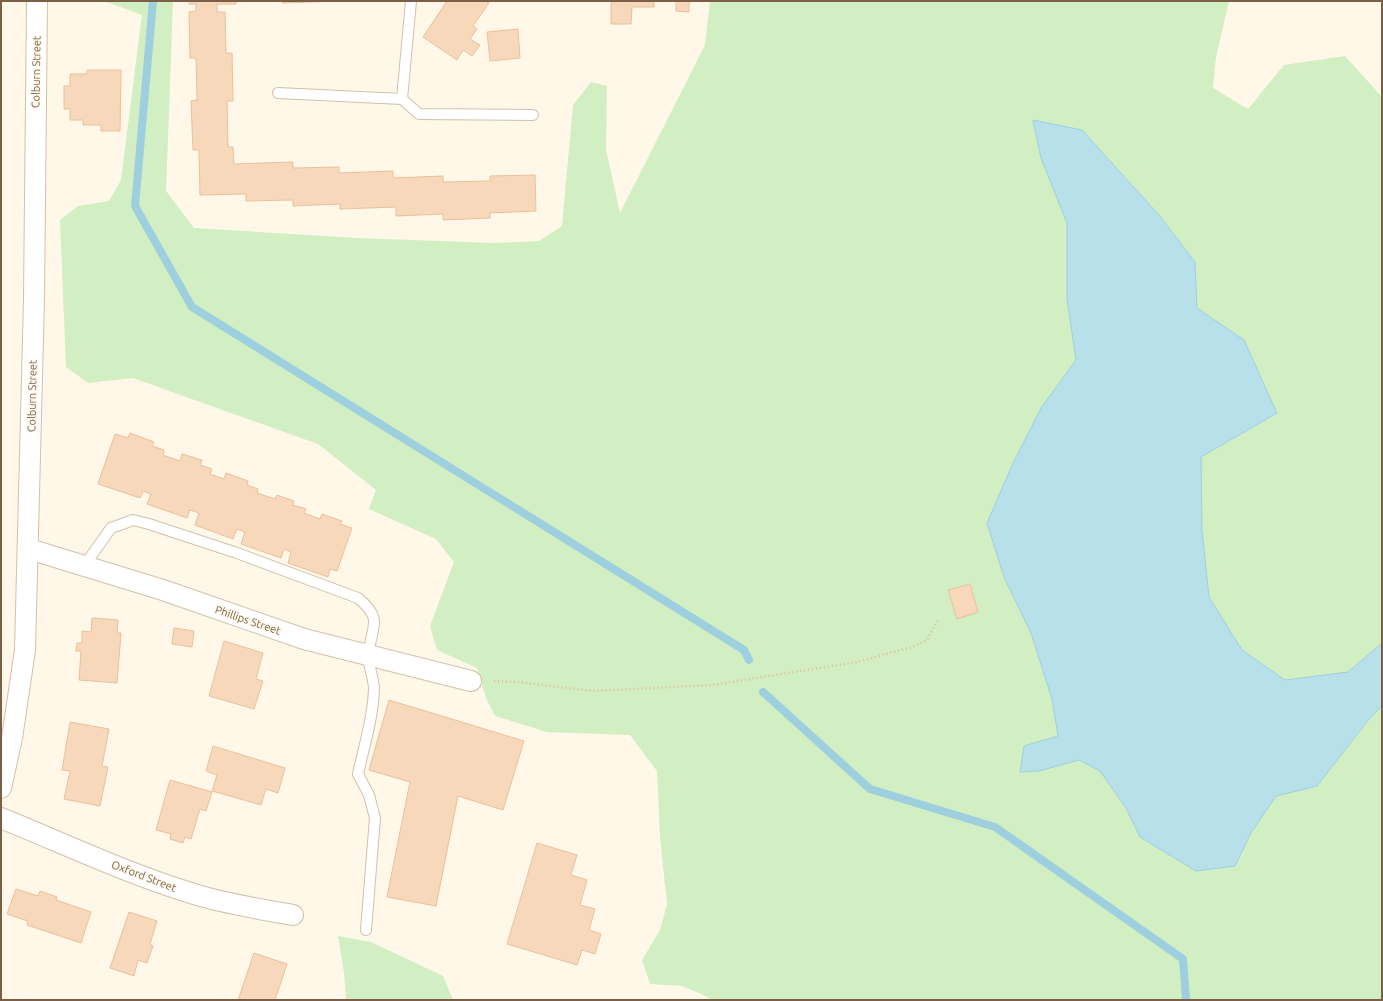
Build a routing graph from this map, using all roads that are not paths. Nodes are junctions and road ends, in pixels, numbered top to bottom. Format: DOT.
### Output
graph roads {
  1 [pos="36,1"];
  2 [pos="411,1"];
  3 [pos="278,93"];
  4 [pos="402,99"];
  5 [pos="533,115"];
  6 [pos="29,549"];
  7 [pos="84,566"];
  8 [pos="368,656"];
  9 [pos="471,681"];
  10 [pos="1,788"];
  11 [pos="1,818"];
  12 [pos="293,915"];
  13 [pos="366,930"];
  1 -- 6 [label="street, Colburn Street"];
  2 -- 4 [label="lane"];
  3 -- 4 [label="lane"];
  4 -- 5 [label="lane"];
  6 -- 7 [label="street, Phillips Street"];
  6 -- 10 [label="street, Colburn Street"];
  7 -- 8 [label="street, Phillips Street"];
  7 -- 8 [label="lane"];
  8 -- 9 [label="street, Phillips Street"];
  8 -- 13 [label="lane"];
  11 -- 12 [label="street, Oxford Street"];
}
